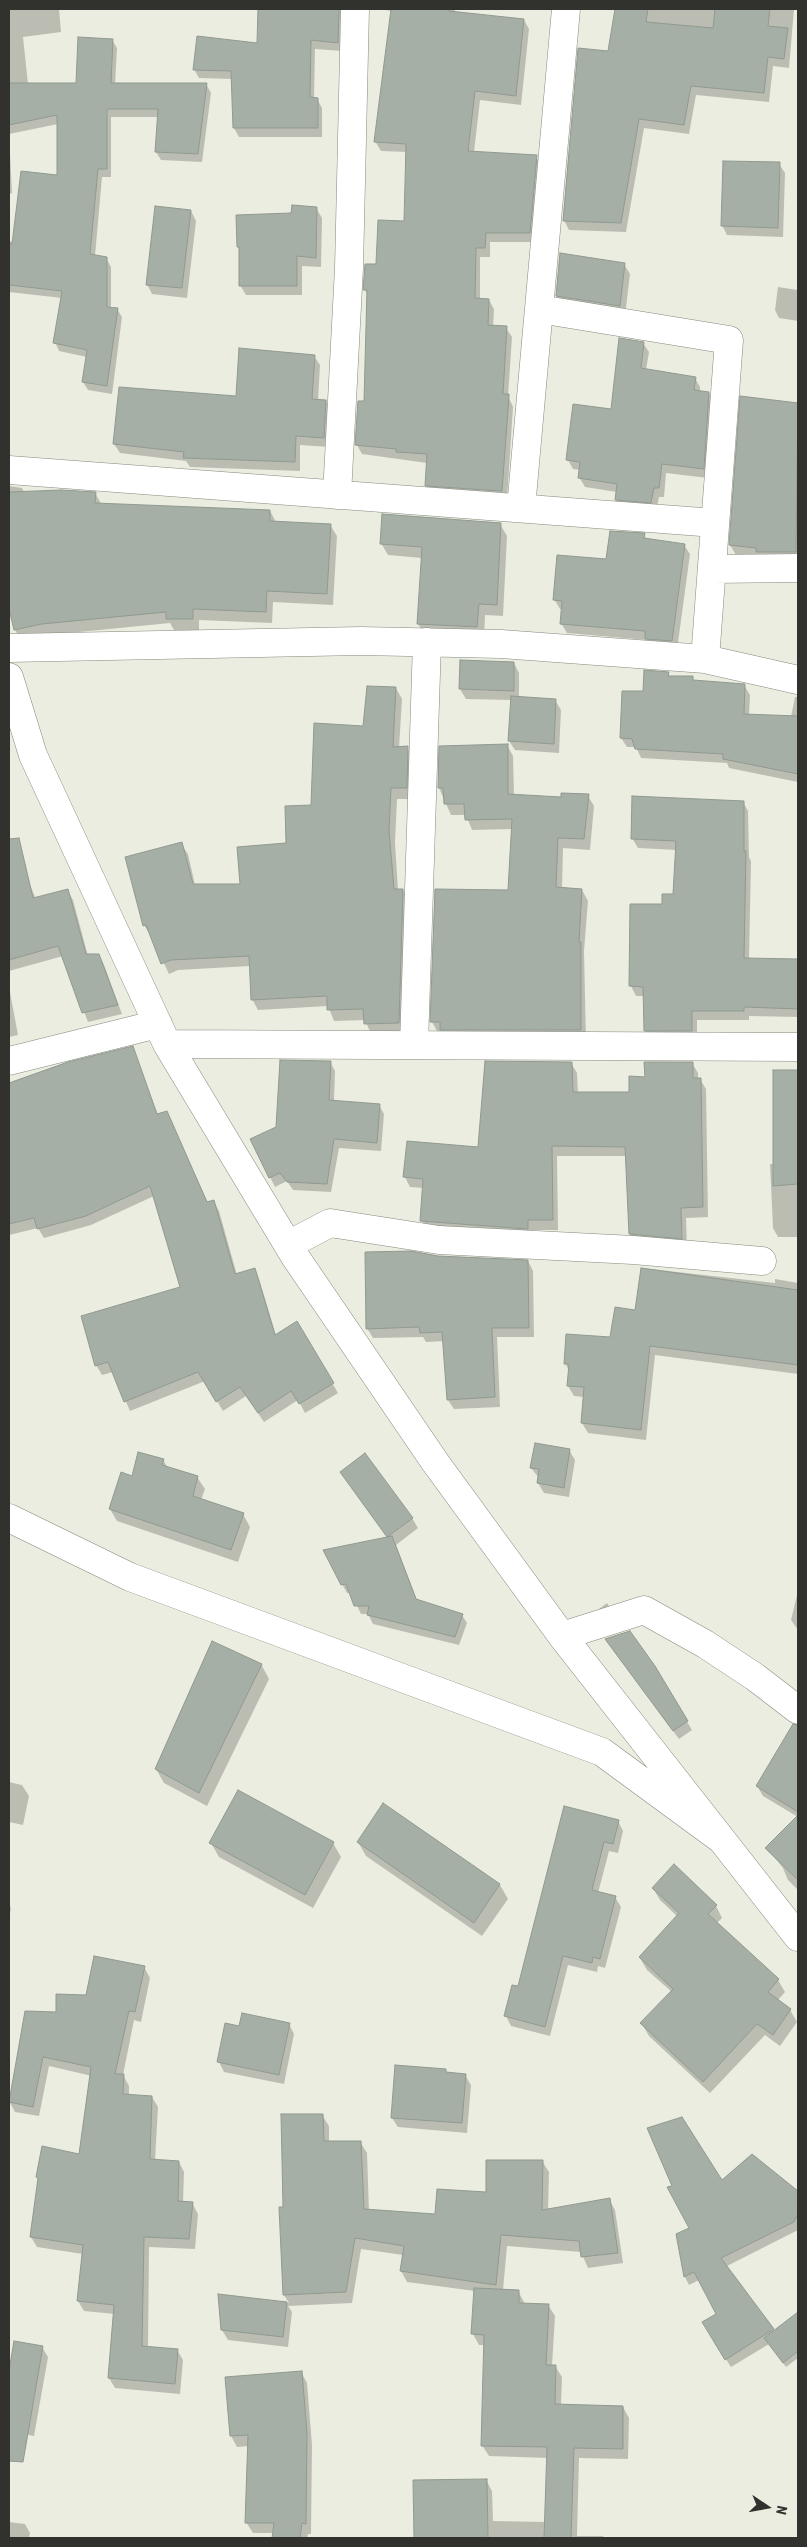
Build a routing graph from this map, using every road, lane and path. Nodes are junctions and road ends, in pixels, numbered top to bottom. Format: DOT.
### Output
graph roads {
  1 [pos="355,9"];
  2 [pos="566,9"];
  3 [pos="539,309"];
  4 [pos="9,470"];
  5 [pos="337,495"];
  6 [pos="521,508"];
  7 [pos="715,523"];
  8 [pos="798,568"];
  9 [pos="712,569"];
  10 [pos="427,642"];
  11 [pos="9,648"];
  12 [pos="705,659"];
  13 [pos="9,677"];
  14 [pos="798,680"];
  15 [pos="163,1034"];
  16 [pos="414,1045"];
  17 [pos="798,1047"];
  18 [pos="9,1061"];
  19 [pos="288,1245"];
  20 [pos="762,1261"];
  21 [pos="9,1518"];
  22 [pos="562,1636"];
  23 [pos="798,1710"];
  24 [pos="722,1840"];
  25 [pos="798,1937"];
  1 -- 5 [label="street"];
  2 -- 3 [label="street"];
  3 -- 6 [label="street"];
  3 -- 7 [label="street"];
  4 -- 5 [label="street"];
  5 -- 6 [label="street"];
  6 -- 7 [label="street"];
  7 -- 9 [label="street"];
  8 -- 9 [label="street"];
  9 -- 12 [label="street"];
  10 -- 11 [label="street"];
  10 -- 12 [label="street"];
  10 -- 16 [label="street"];
  12 -- 14 [label="street"];
  13 -- 15 [label="street"];
  15 -- 16 [label="street"];
  15 -- 18 [label="street"];
  15 -- 19 [label="street"];
  16 -- 17 [label="street"];
  19 -- 20 [label="street"];
  19 -- 22 [label="street"];
  21 -- 24 [label="street"];
  22 -- 23 [label="street"];
  22 -- 24 [label="street"];
  24 -- 25 [label="street"];
}
